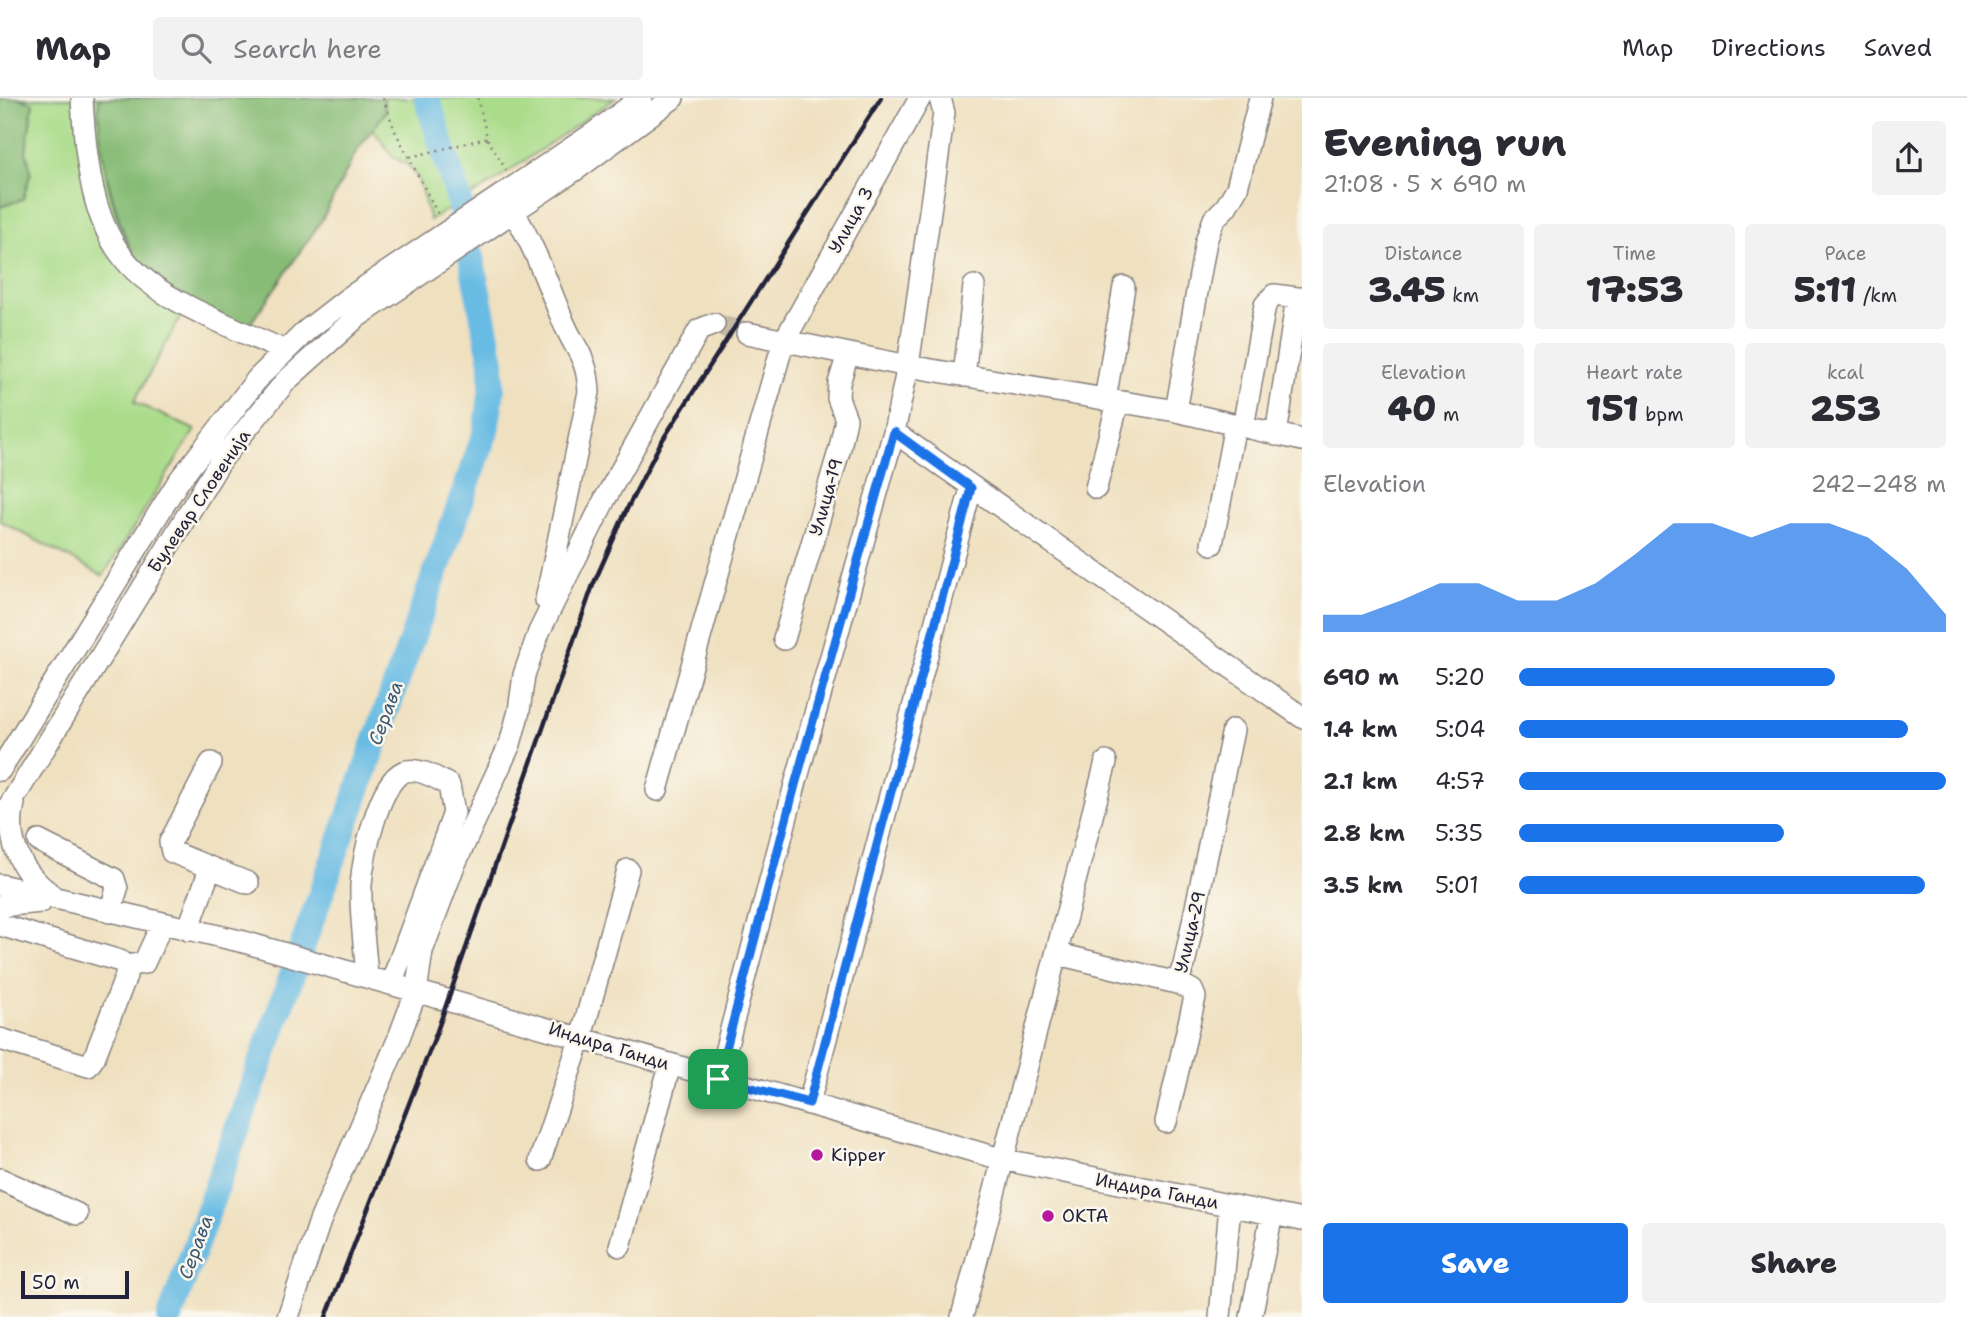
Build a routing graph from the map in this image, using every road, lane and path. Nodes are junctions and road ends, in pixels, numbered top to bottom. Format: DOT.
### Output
graph roads {
  1 [pos="82,98"];
  2 [pos="383,98"];
  3 [pos="478,98"];
  4 [pos="641,98"];
  5 [pos="673,98"];
  6 [pos="920,98"];
  7 [pos="940,98"];
  8 [pos="1260,98"];
  9 [pos="487,138"];
  10 [pos="410,157"];
  11 [pos="511,197"];
  12 [pos="445,232"];
  13 [pos="428,255"];
  14 [pos="974,286"];
  15 [pos="1124,287"];
  16 [pos="1208,295"];
  17 [pos="1300,298"];
  18 [pos="714,324"];
  19 [pos="747,333"];
  20 [pos="783,342"];
  21 [pos="285,351"];
  22 [pos="848,354"];
  23 [pos="908,366"];
  24 [pos="964,376"];
  25 [pos="1112,401"];
  26 [pos="1182,412"];
  27 [pos="1239,426"];
  28 [pos="894,432"];
  29 [pos="1276,435"];
  30 [pos="1302,440"];
  31 [pos="971,488"];
  32 [pos="1096,488"];
  33 [pos="1212,544"];
  34 [pos="539,632"];
  35 [pos="784,639"];
  36 [pos="1302,717"];
  37 [pos="1233,730"];
  38 [pos="1106,762"];
  39 [pos="211,763"];
  40 [pos="2,765"];
  41 [pos="657,790"];
  42 [pos="16,794"];
  43 [pos="0,821"];
  44 [pos="39,841"];
  45 [pos="210,869"];
  46 [pos="628,870"];
  47 [pos="248,883"];
  48 [pos="0,885"];
  49 [pos="61,901"];
  50 [pos="0,905"];
  51 [pos="110,912"];
  52 [pos="162,924"];
  53 [pos="0,925"];
  54 [pos="188,930"];
  55 [pos="1058,954"];
  56 [pos="126,966"];
  57 [pos="367,977"];
  58 [pos="1177,983"];
  59 [pos="391,984"];
  60 [pos="416,992"];
  61 [pos="581,1037"];
  62 [pos="0,1039"];
  63 [pos="670,1065"];
  64 [pos="718,1079"];
  65 [pos="809,1103"];
  66 [pos="1166,1122"];
  67 [pos="1000,1159"];
  68 [pos="540,1160"];
  69 [pos="0,1179"];
  70 [pos="1230,1206"];
  71 [pos="77,1214"];
  72 [pos="1272,1214"];
  73 [pos="1302,1220"];
  74 [pos="620,1246"];
  75 [pos="288,1317"];
  76 [pos="962,1317"];
  77 [pos="1220,1317"];
  78 [pos="1251,1317"];
  1 -- 21 [label="street"];
  2 -- 10 [label="path"];
  3 -- 9 [label="path"];
  4 -- 11 [label="street, Булевар Словенија"];
  5 -- 11 [label="street, Булевар Словенија"];
  6 -- 20 [label="street, Улица 3"];
  7 -- 23 [label="street"];
  8 -- 26 [label="street"];
  9 -- 10 [label="path"];
  9 -- 11 [label="path"];
  10 -- 12 [label="path"];
  11 -- 12 [label="street, Булевар Словенија"];
  11 -- 13 [label="street, Булевар Словенија"];
  11 -- 34 [label="street"];
  12 -- 13 [label="street, Булевар Словенија"];
  13 -- 21 [label="street, Булевар Словенија"];
  13 -- 42 [label="street, Булевар Словенија"];
  14 -- 24 [label="street"];
  15 -- 25 [label="street"];
  16 -- 26 [label="street"];
  17 -- 27 [label="street"];
  17 -- 29 [label="street"];
  18 -- 34 [label="street"];
  19 -- 20 [label="street"];
  20 -- 22 [label="street"];
  20 -- 41 [label="street, Улица 3"];
  21 -- 40 [label="street, Булевар Словенија"];
  22 -- 23 [label="street"];
  22 -- 35 [label="street, Улица-19"];
  23 -- 24 [label="street"];
  23 -- 28 [label="street"];
  24 -- 25 [label="street"];
  25 -- 26 [label="street"];
  25 -- 32 [label="street"];
  26 -- 27 [label="street"];
  27 -- 29 [label="street"];
  27 -- 33 [label="street"];
  28 -- 31 [label="street"];
  28 -- 64 [label="street"];
  29 -- 30 [label="street"];
  31 -- 36 [label="street"];
  31 -- 65 [label="street"];
  34 -- 60 [label="street"];
  37 -- 58 [label="street, Улица-29"];
  38 -- 55 [label="street"];
  39 -- 45 [label="street"];
  42 -- 43 [label="street, Булевар Словенија"];
  42 -- 49 [label="street"];
  44 -- 51 [label="street"];
  45 -- 47 [label="street"];
  45 -- 54 [label="street"];
  46 -- 61 [label="street"];
  48 -- 49 [label="street, Индира Ганди"];
  49 -- 50 [label="street"];
  49 -- 51 [label="street, Индира Ганди"];
  51 -- 52 [label="street, Индира Ганди"];
  52 -- 54 [label="street, Индира Ганди"];
  52 -- 56 [label="street"];
  53 -- 56 [label="street"];
  54 -- 57 [label="street, Индира Ганди"];
  55 -- 58 [label="street"];
  55 -- 67 [label="street"];
  56 -- 62 [label="street"];
  57 -- 59 [label="street, Индира Ганди"];
  57 -- 59 [label="street"];
  58 -- 66 [label="street, Улица-29"];
  59 -- 60 [label="street, Индира Ганди"];
  60 -- 61 [label="street, Индира Ганди"];
  60 -- 75 [label="street"];
  61 -- 63 [label="street, Индира Ганди"];
  61 -- 68 [label="street"];
  63 -- 64 [label="street, Индира Ганди"];
  63 -- 74 [label="street"];
  64 -- 65 [label="street, Индира Ганди"];
  65 -- 67 [label="street, Индира Ганди"];
  67 -- 70 [label="street, Индира Ганди"];
  67 -- 76 [label="street"];
  69 -- 71 [label="street"];
  70 -- 72 [label="street, Индира Ганди"];
  70 -- 77 [label="street"];
  72 -- 73 [label="street, Индира Ганди"];
  72 -- 78 [label="street"];
}
